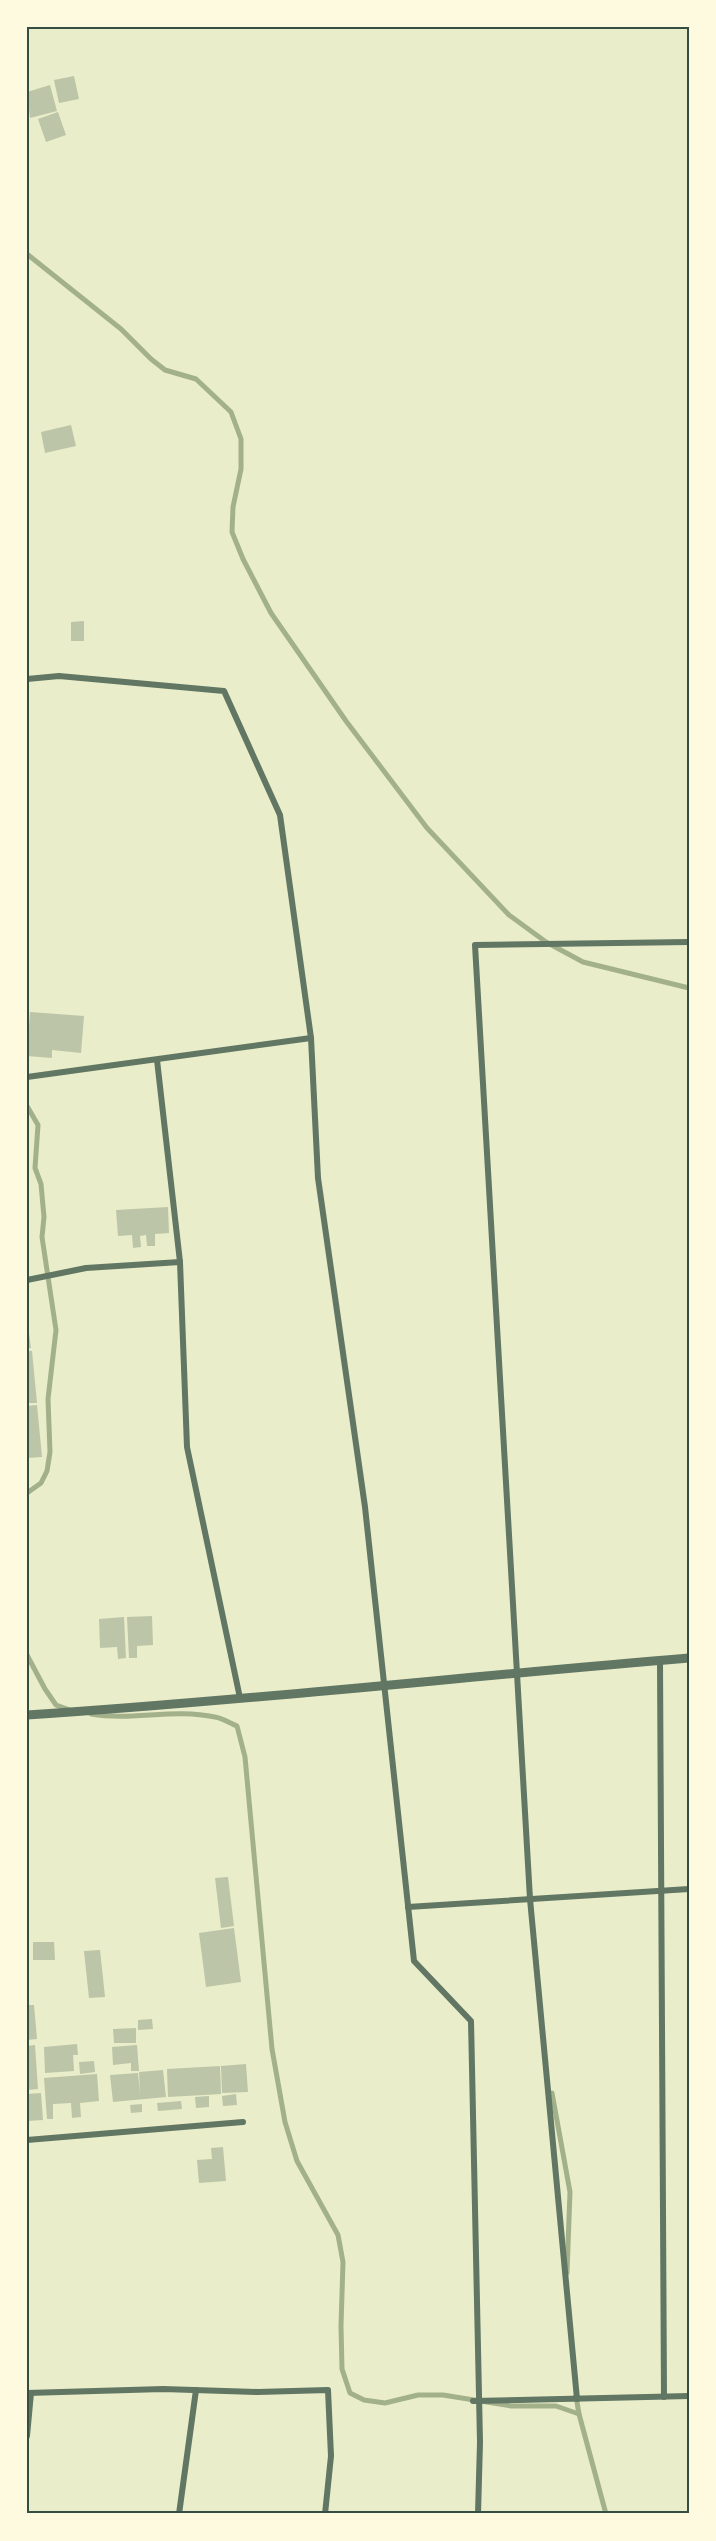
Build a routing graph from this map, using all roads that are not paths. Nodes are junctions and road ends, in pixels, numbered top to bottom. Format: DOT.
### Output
graph roads {
  1 [pos="27,679"];
  2 [pos="689,942"];
  3 [pos="311,1038"];
  4 [pos="157,1060"];
  5 [pos="27,1077"];
  6 [pos="180,1263"];
  7 [pos="27,1280"];
  8 [pos="689,1658"];
  9 [pos="660,1660"];
  10 [pos="518,1672"];
  11 [pos="384,1687"];
  12 [pos="240,1698"];
  13 [pos="27,1715"];
  14 [pos="689,1889"];
  15 [pos="662,1891"];
  16 [pos="530,1899"];
  17 [pos="408,1907"];
  18 [pos="243,2122"];
  19 [pos="27,2140"];
  20 [pos="196,2390"];
  21 [pos="29,2393"];
  22 [pos="689,2396"];
  23 [pos="664,2397"];
  24 [pos="577,2399"];
  25 [pos="476,2401"];
  26 [pos="27,2436"];
  27 [pos="179,2514"];
  28 [pos="325,2514"];
  29 [pos="478,2514"];
  1 -- 3 [label="street"];
  2 -- 10 [label="street"];
  3 -- 4 [label="street"];
  3 -- 11 [label="street"];
  4 -- 5 [label="street"];
  4 -- 6 [label="street"];
  6 -- 7 [label="street"];
  6 -- 12 [label="street"];
  8 -- 9 [label="street"];
  9 -- 10 [label="street"];
  9 -- 15 [label="street"];
  10 -- 11 [label="street"];
  10 -- 16 [label="street"];
  11 -- 12 [label="street"];
  11 -- 17 [label="street"];
  12 -- 13 [label="street"];
  14 -- 15 [label="street"];
  15 -- 16 [label="street"];
  15 -- 23 [label="street"];
  16 -- 17 [label="street"];
  16 -- 24 [label="street"];
  17 -- 25 [label="street"];
  18 -- 19 [label="street"];
  20 -- 21 [label="street"];
  20 -- 27 [label="street"];
  20 -- 28 [label="street"];
  21 -- 26 [label="street"];
  22 -- 23 [label="street"];
  23 -- 24 [label="street"];
  24 -- 25 [label="street"];
  25 -- 29 [label="street"];
}
